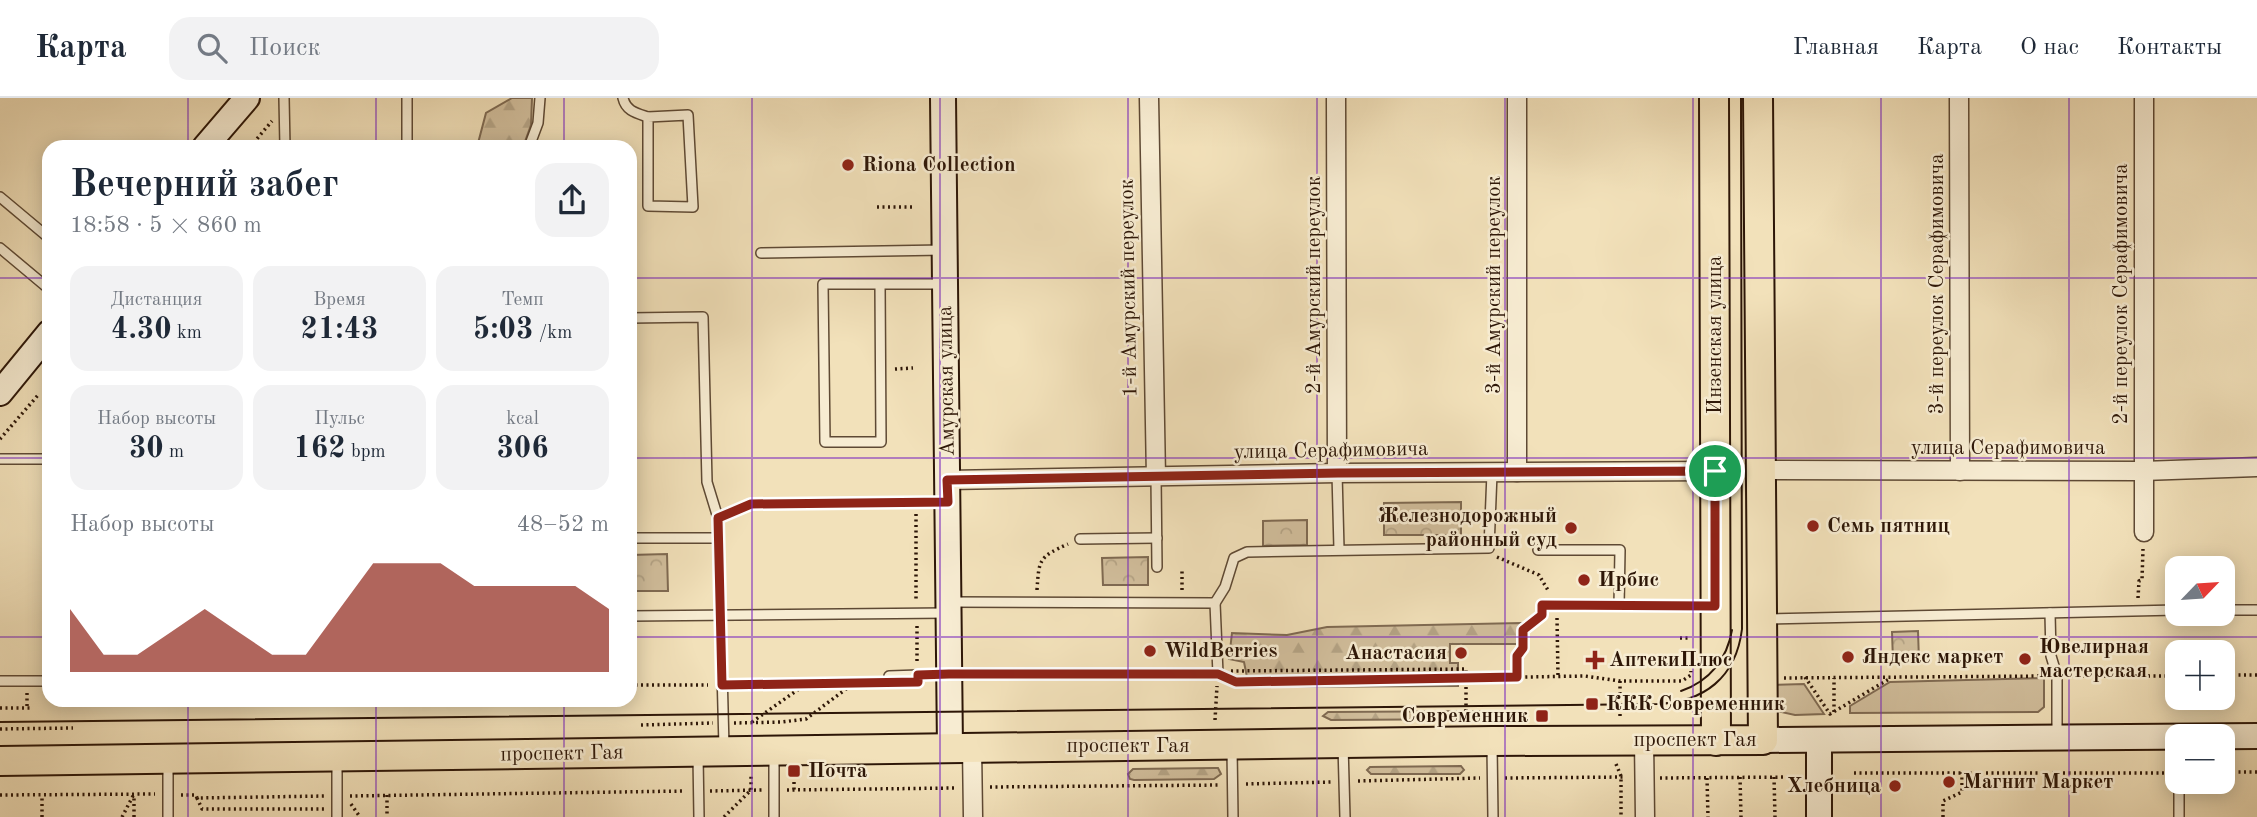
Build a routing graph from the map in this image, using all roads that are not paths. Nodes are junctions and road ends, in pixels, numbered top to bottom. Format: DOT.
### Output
graph roads {
  1 [pos="247,98"];
  2 [pos="284,98"];
  3 [pos="407,98"];
  4 [pos="540,98"];
  5 [pos="623,98"];
  6 [pos="943,98"];
  7 [pos="1149,98"];
  8 [pos="1336,98"];
  9 [pos="1517,98"];
  10 [pos="1714,98"];
  11 [pos="1758,98"];
  12 [pos="1959,98"];
  13 [pos="2144,98"];
  14 [pos="648,117"];
  15 [pos="211,140"];
  16 [pos="285,140"];
  17 [pos="407,140"];
  18 [pos="532,140"];
  19 [pos="0,197"];
  20 [pos="42,232"];
  21 [pos="0,248"];
  22 [pos="946,250"];
  23 [pos="761,253"];
  24 [pos="42,283"];
  25 [pos="880,284"];
  26 [pos="946,284"];
  27 [pos="637,318"];
  28 [pos="42,341"];
  29 [pos="0,393"];
  30 [pos="0,459"];
  31 [pos="42,459"];
  32 [pos="2257,467"];
  33 [pos="1760,470"];
  34 [pos="1715,471"];
  35 [pos="1960,471"];
  36 [pos="2143,471"];
  37 [pos="1517,472"];
  38 [pos="1338,473"];
  39 [pos="1492,473"];
  40 [pos="1156,477"];
  41 [pos="948,491"];
  42 [pos="751,504"];
  43 [pos="2144,531"];
  44 [pos="637,538"];
  45 [pos="719,538"];
  46 [pos="1157,538"];
  47 [pos="1080,539"];
  48 [pos="1339,549"];
  49 [pos="1538,550"];
  50 [pos="1157,567"];
  51 [pos="1215,603"];
  52 [pos="1542,605"];
  53 [pos="1619,606"];
  54 [pos="1715,606"];
  55 [pos="949,607"];
  56 [pos="2165,610"];
  57 [pos="2235,610"];
  58 [pos="2257,610"];
  59 [pos="2050,613"];
  60 [pos="720,615"];
  61 [pos="637,616"];
  62 [pos="1761,619"];
  63 [pos="949,674"];
  64 [pos="1218,674"];
  65 [pos="889,676"];
  66 [pos="0,681"];
  67 [pos="42,681"];
  68 [pos="2235,736"];
  69 [pos="2257,736"];
  70 [pos="2165,737"];
  71 [pos="2057,738"];
  72 [pos="1644,740"];
  73 [pos="1763,740"];
  74 [pos="1819,740"];
  75 [pos="1492,741"];
  76 [pos="1716,741"];
  77 [pos="1343,744"];
  78 [pos="1231,746"];
  79 [pos="961,748"];
  80 [pos="774,751"];
  81 [pos="711,752"];
  82 [pos="337,757"];
  83 [pos="168,759"];
  84 [pos="0,761"];
  85 [pos="2179,794"];
  86 [pos="337,813"];
  87 [pos="168,817"];
  88 [pos="699,817"];
  89 [pos="774,817"];
  90 [pos="973,817"];
  91 [pos="1233,817"];
  92 [pos="1345,817"];
  93 [pos="1493,817"];
  94 [pos="1645,817"];
  95 [pos="1819,817"];
  96 [pos="2179,817"];
  1 -- 15 [label="street"];
  2 -- 16 [label="lane"];
  3 -- 17 [label="lane"];
  4 -- 18 [label="lane"];
  5 -- 14 [label="lane"];
  6 -- 22 [label="street, Амурская улица"];
  7 -- 40 [label="street, 1-й Амурский переулок"];
  8 -- 38 [label="street, 2-й Амурский переулок"];
  9 -- 37 [label="street, 3-й Амурский переулок"];
  10 -- 34 [label="main road, Инзенская улица"];
  11 -- 33 [label="main road, Инзенская улица"];
  12 -- 35 [label="street, 3-й переулок Серафимовича"];
  13 -- 36 [label="street, 2-й переулок Серафимовича"];
  14 -- 14 [label="lane"];
  19 -- 20 [label="lane"];
  21 -- 24 [label="lane"];
  22 -- 23 [label="lane"];
  22 -- 26 [label="street, Амурская улица"];
  25 -- 25 [label="lane"];
  25 -- 26 [label="lane"];
  26 -- 41 [label="street, Амурская улица"];
  27 -- 45 [label="lane"];
  28 -- 29 [label="street"];
  30 -- 31 [label="lane"];
  32 -- 36 [label="street, улица Серафимовича"];
  33 -- 35 [label="street, улица Серафимовича"];
  33 -- 62 [label="main road, Инзенская улица"];
  34 -- 37 [label="street, улица Серафимовича"];
  34 -- 54 [label="main road, Инзенская улица"];
  35 -- 36 [label="street, улица Серафимовича"];
  36 -- 43 [label="street, 2-й переулок Серафимовича"];
  37 -- 39 [label="street, улица Серафимовича"];
  38 -- 39 [label="street, улица Серафимовича"];
  38 -- 40 [label="street, улица Серафимовича"];
  38 -- 48 [label="lane"];
  39 -- 48 [label="lane"];
  40 -- 41 [label="street, улица Серафимовича"];
  40 -- 46 [label="lane"];
  41 -- 42 [label="lane"];
  41 -- 55 [label="street, Амурская улица"];
  44 -- 45 [label="lane"];
  45 -- 60 [label="lane"];
  46 -- 47 [label="lane"];
  46 -- 50 [label="lane"];
  48 -- 51 [label="lane"];
  49 -- 53 [label="lane"];
  51 -- 55 [label="lane"];
  51 -- 64 [label="lane"];
  52 -- 53 [label="lane"];
  53 -- 54 [label="lane"];
  54 -- 76 [label="main road, Инзенская улица"];
  55 -- 60 [label="lane"];
  55 -- 63 [label="street, Амурская улица"];
  56 -- 59 [label="lane"];
  57 -- 58 [label="lane"];
  59 -- 62 [label="lane"];
  59 -- 71 [label="lane"];
  60 -- 61 [label="lane"];
  60 -- 81 [label="lane"];
  62 -- 73 [label="main road, Инзенская улица"];
  63 -- 65 [label="lane"];
  63 -- 79 [label="street, Амурская улица"];
  66 -- 67 [label="lane"];
  68 -- 69 [label="street, проспект Гая"];
  70 -- 71 [label="street, проспект Гая"];
  71 -- 74 [label="street, проспект Гая"];
  72 -- 75 [label="main road, проспект Гая"];
  72 -- 76 [label="main road, проспект Гая"];
  72 -- 94 [label="street"];
  73 -- 74 [label="street, проспект Гая"];
  73 -- 76 [label="main road, проспект Гая"];
  74 -- 95 [label="street"];
  75 -- 77 [label="main road, проспект Гая"];
  75 -- 93 [label="lane"];
  77 -- 78 [label="main road, проспект Гая"];
  77 -- 92 [label="lane"];
  78 -- 79 [label="main road, проспект Гая"];
  78 -- 91 [label="lane"];
  79 -- 80 [label="main road, проспект Гая"];
  79 -- 90 [label="street"];
  80 -- 81 [label="main road, проспект Гая"];
  80 -- 89 [label="lane"];
  81 -- 82 [label="main road, проспект Гая"];
  81 -- 88 [label="lane"];
  82 -- 83 [label="main road, проспект Гая"];
  82 -- 86 [label="lane"];
  83 -- 84 [label="main road, проспект Гая"];
  83 -- 87 [label="lane"];
  85 -- 96 [label="lane"];
}
